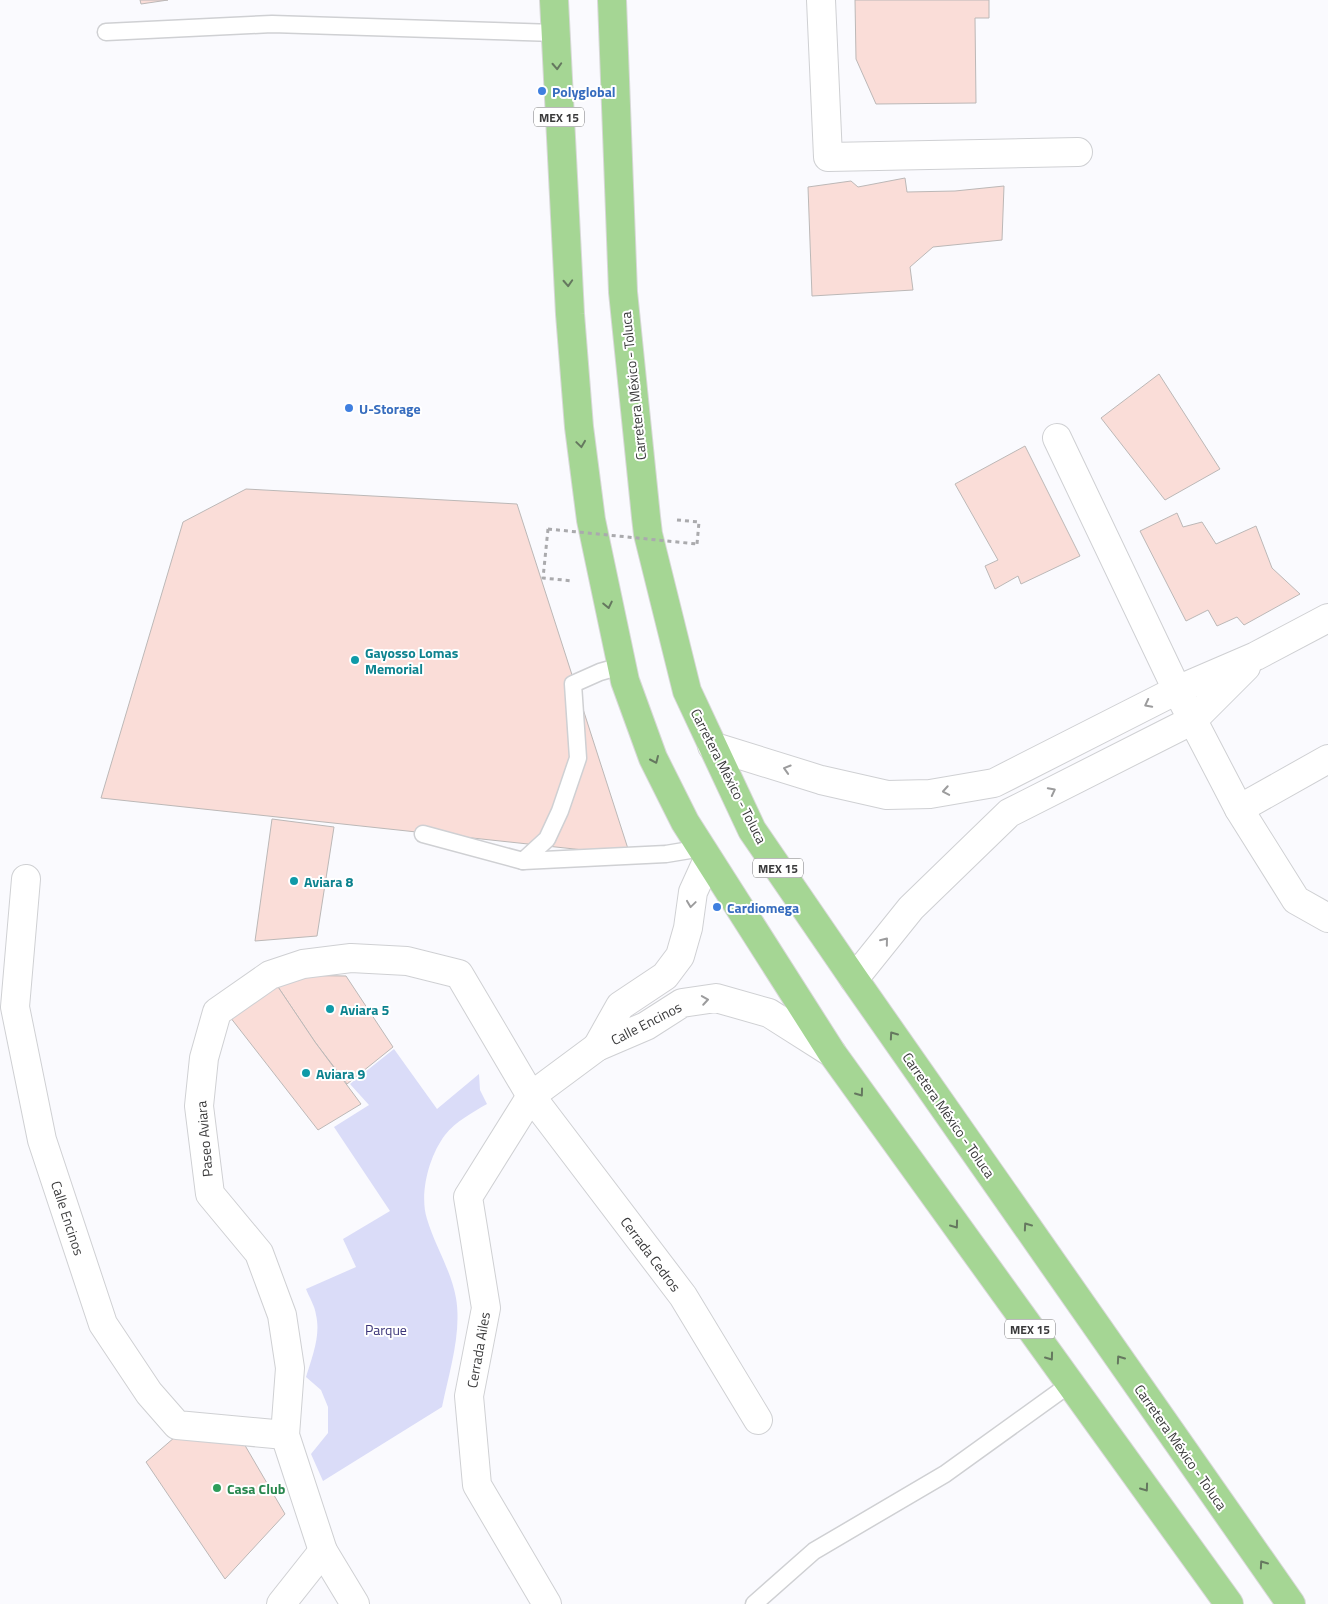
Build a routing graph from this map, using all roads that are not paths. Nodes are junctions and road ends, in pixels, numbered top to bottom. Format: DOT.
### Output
graph roads {
  1 [pos="554,0"];
  2 [pos="612,0"];
  3 [pos="821,0"];
  4 [pos="106,32"];
  5 [pos="555,33"];
  6 [pos="1078,152"];
  7 [pos="1057,438"];
  8 [pos="1328,618"];
  9 [pos="1256,656"];
  10 [pos="621,666"];
  11 [pos="1177,690"];
  12 [pos="1192,720"];
  13 [pos="712,746"];
  14 [pos="1328,759"];
  15 [pos="1239,809"];
  16 [pos="423,834"];
  17 [pos="705,853"];
  18 [pos="523,861"];
  19 [pos="26,880"];
  20 [pos="1328,918"];
  21 [pos="854,979"];
  22 [pos="597,1047"];
  23 [pos="832,1053"];
  24 [pos="531,1096"];
  25 [pos="1070,1384"];
  26 [pos="758,1420"];
  27 [pos="285,1435"];
  28 [pos="323,1551"];
  29 [pos="281,1604"];
  30 [pos="356,1604"];
  31 [pos="547,1604"];
  32 [pos="754,1604"];
  33 [pos="1229,1604"];
  34 [pos="1291,1604"];
  1 -- 5 [label="main road, MEX 15"];
  2 -- 13 [label="main road, Carretera México - Toluca / MEX 15"];
  3 -- 6 [label="street"];
  4 -- 5 [label="lane"];
  5 -- 10 [label="main road, MEX 15, one-way"];
  7 -- 11 [label="street"];
  8 -- 9 [label="street"];
  9 -- 11 [label="street"];
  9 -- 12 [label="street"];
  10 -- 17 [label="main road, MEX 15, one-way"];
  10 -- 18 [label="lane"];
  11 -- 12 [label="street"];
  11 -- 13 [label="street, one-way"];
  12 -- 15 [label="street"];
  21 -- 12 [label="street, one-way"];
  13 -- 21 [label="main road, Carretera México - Toluca / MEX 15"];
  14 -- 15 [label="street"];
  15 -- 20 [label="street"];
  16 -- 18 [label="lane"];
  17 -- 18 [label="lane"];
  17 -- 22 [label="street, Calle Encinos, one-way"];
  17 -- 23 [label="main road, MEX 15"];
  19 -- 27 [label="street, Calle Encinos"];
  34 -- 21 [label="main road, Carretera México - Toluca / MEX 15, one-way"];
  22 -- 23 [label="street, Calle Encinos, one-way"];
  22 -- 24 [label="street, Calle Encinos"];
  23 -- 25 [label="main road, MEX 15, one-way"];
  24 -- 26 [label="street, Cerrada Cedros"];
  24 -- 27 [label="street, Paseo Aviara"];
  24 -- 31 [label="street, Cerrada Ailes"];
  25 -- 32 [label="lane"];
  25 -- 33 [label="main road, MEX 15, one-way"];
  27 -- 28 [label="street"];
  28 -- 29 [label="street"];
  28 -- 30 [label="street"];
}
